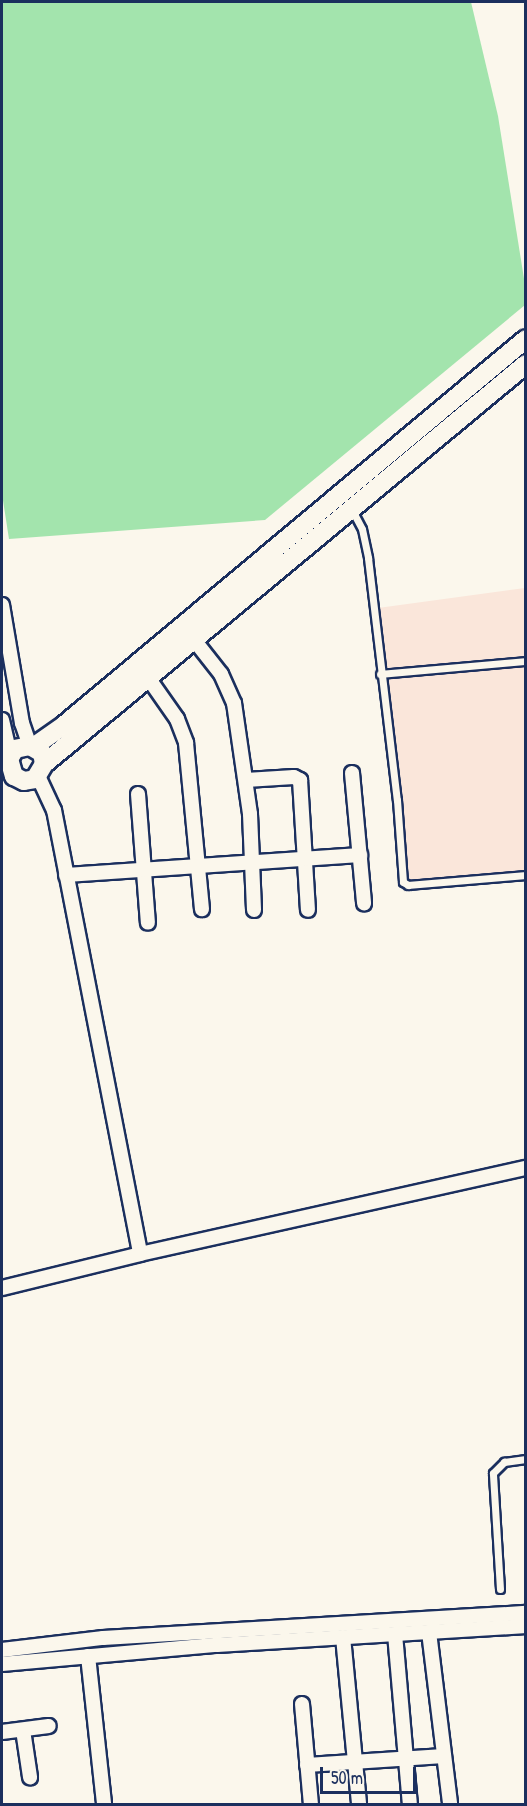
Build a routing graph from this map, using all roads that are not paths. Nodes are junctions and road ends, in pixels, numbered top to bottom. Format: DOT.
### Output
graph roads {
  1 [pos="525,339"];
  2 [pos="525,364"];
  3 [pos="351,509"];
  4 [pos="2,605"];
  5 [pos="195,641"];
  6 [pos="525,661"];
  7 [pos="380,674"];
  8 [pos="149,679"];
  9 [pos="2,720"];
  10 [pos="32,746"];
  11 [pos="8,769"];
  12 [pos="41,770"];
  13 [pos="352,772"];
  14 [pos="246,780"];
  15 [pos="138,794"];
  16 [pos="360,855"];
  17 [pos="306,859"];
  18 [pos="252,862"];
  19 [pos="199,866"];
  20 [pos="145,870"];
  21 [pos="525,874"];
  22 [pos="66,875"];
  23 [pos="364,903"];
  24 [pos="202,909"];
  25 [pos="254,910"];
  26 [pos="308,910"];
  27 [pos="148,923"];
  28 [pos="525,1168"];
  29 [pos="140,1254"];
  30 [pos="2,1288"];
  31 [pos="525,1459"];
  32 [pos="500,1589"];
  33 [pos="525,1613"];
  34 [pos="525,1626"];
  35 [pos="429,1632"];
  36 [pos="395,1634"];
  37 [pos="343,1637"];
  38 [pos="2,1650"];
  39 [pos="88,1656"];
  40 [pos="2,1664"];
  41 [pos="302,1704"];
  42 [pos="49,1726"];
  43 [pos="24,1730"];
  44 [pos="2,1732"];
  45 [pos="444,1756"];
  46 [pos="406,1758"];
  47 [pos="355,1762"];
  48 [pos="308,1765"];
  49 [pos="30,1777"];
  50 [pos="104,1804"];
  51 [pos="311,1804"];
  52 [pos="359,1804"];
  53 [pos="410,1804"];
  54 [pos="450,1804"];
  1 -- 10 [label="main road"];
  2 -- 3 [label="main road"];
  3 -- 5 [label="main road"];
  3 -- 7 [label="lane"];
  4 -- 10 [label="street"];
  5 -- 8 [label="main road"];
  5 -- 14 [label="street"];
  6 -- 7 [label="lane"];
  7 -- 21 [label="lane"];
  8 -- 12 [label="main road"];
  8 -- 19 [label="street"];
  9 -- 11 [label="street"];
  10 -- 11 [label="main road"];
  10 -- 12 [label="main road"];
  11 -- 12 [label="main road"];
  12 -- 22 [label="street"];
  13 -- 16 [label="street"];
  14 -- 17 [label="street"];
  14 -- 18 [label="street"];
  15 -- 20 [label="street"];
  16 -- 17 [label="street"];
  16 -- 23 [label="street"];
  17 -- 18 [label="street"];
  17 -- 26 [label="street"];
  18 -- 19 [label="street"];
  18 -- 25 [label="street"];
  19 -- 20 [label="street"];
  19 -- 24 [label="street"];
  20 -- 22 [label="street"];
  20 -- 27 [label="street"];
  22 -- 29 [label="street"];
  28 -- 29 [label="street"];
  29 -- 30 [label="street"];
  31 -- 32 [label="lane"];
  33 -- 38 [label="street"];
  34 -- 35 [label="street"];
  35 -- 36 [label="street"];
  35 -- 45 [label="street"];
  36 -- 37 [label="street"];
  36 -- 46 [label="street"];
  37 -- 39 [label="street"];
  37 -- 47 [label="street"];
  39 -- 40 [label="street"];
  39 -- 50 [label="street"];
  41 -- 48 [label="street"];
  42 -- 43 [label="street"];
  43 -- 44 [label="street"];
  43 -- 49 [label="street"];
  45 -- 46 [label="street"];
  45 -- 54 [label="street"];
  46 -- 47 [label="street"];
  46 -- 53 [label="street"];
  47 -- 48 [label="street"];
  47 -- 52 [label="street"];
  48 -- 51 [label="street"];
}
